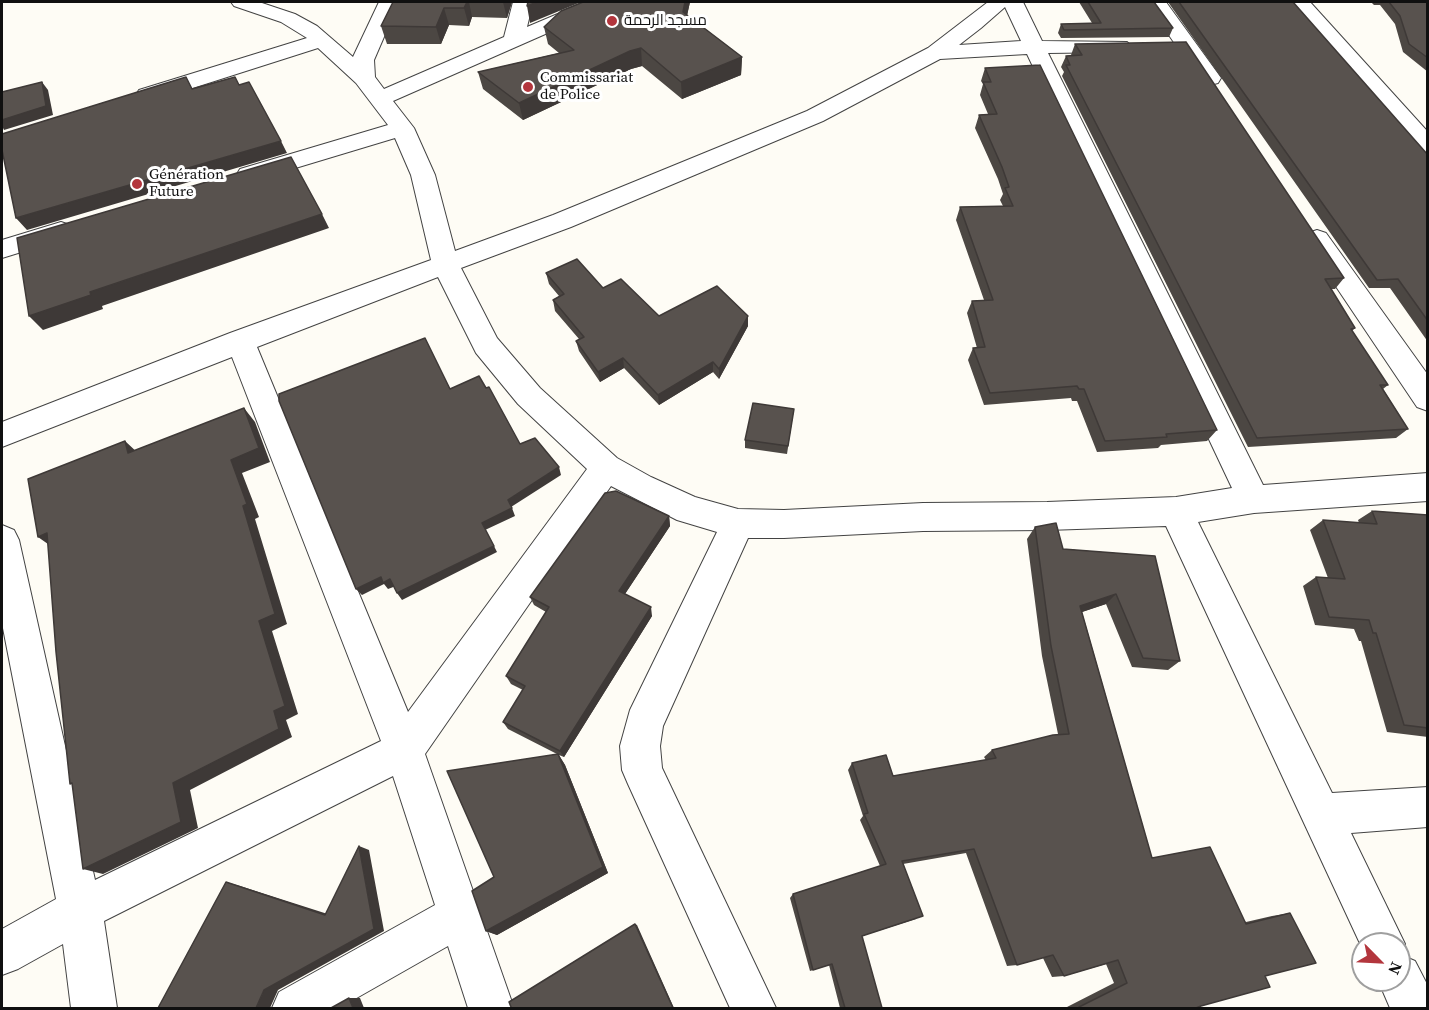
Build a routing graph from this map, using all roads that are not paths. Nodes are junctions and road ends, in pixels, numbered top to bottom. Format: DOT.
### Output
graph roads {
  1 [pos="389,2"];
  2 [pos="523,2"];
  3 [pos="602,2"];
  4 [pos="999,2"];
  5 [pos="1013,2"];
  6 [pos="1156,2"];
  7 [pos="1300,2"];
  8 [pos="253,3"];
  9 [pos="514,39"];
  10 [pos="323,40"];
  11 [pos="1140,45"];
  12 [pos="1035,47"];
  13 [pos="936,53"];
  14 [pos="372,89"];
  15 [pos="132,99"];
  16 [pos="1226,102"];
  17 [pos="402,128"];
  18 [pos="1428,147"];
  19 [pos="230,180"];
  20 [pos="1302,218"];
  21 [pos="82,225"];
  22 [pos="2,249"];
  23 [pos="445,263"];
  24 [pos="240,341"];
  25 [pos="1428,399"];
  26 [pos="2,435"];
  27 [pos="606,467"];
  28 [pos="1428,487"];
  29 [pos="1254,498"];
  30 [pos="1176,511"];
  31 [pos="738,523"];
  32 [pos="2,540"];
  33 [pos="404,750"];
  34 [pos="1428,807"];
  35 [pos="1322,814"];
  36 [pos="80,910"];
  37 [pos="460,915"];
  38 [pos="1377,932"];
  39 [pos="2,953"];
  40 [pos="1406,992"];
  41 [pos="94,1008"];
  42 [pos="295,1008"];
  43 [pos="491,1008"];
  44 [pos="753,1008"];
  45 [pos="1414,1008"];
  1 -- 14 [label="street"];
  2 -- 9 [label="street"];
  3 -- 9 [label="street"];
  4 -- 13 [label="street"];
  5 -- 12 [label="street"];
  6 -- 16 [label="street"];
  7 -- 18 [label="street"];
  8 -- 10 [label="street"];
  9 -- 14 [label="street"];
  10 -- 14 [label="street"];
  10 -- 15 [label="street"];
  11 -- 12 [label="street"];
  12 -- 13 [label="street"];
  12 -- 29 [label="street"];
  13 -- 23 [label="street"];
  14 -- 17 [label="street"];
  17 -- 19 [label="street"];
  17 -- 23 [label="street"];
  20 -- 25 [label="street"];
  21 -- 22 [label="street"];
  23 -- 24 [label="street"];
  23 -- 27 [label="street"];
  24 -- 26 [label="street"];
  24 -- 33 [label="street"];
  27 -- 31 [label="street"];
  27 -- 33 [label="street"];
  28 -- 29 [label="street"];
  29 -- 30 [label="street"];
  30 -- 31 [label="street"];
  30 -- 35 [label="street"];
  31 -- 44 [label="street"];
  32 -- 36 [label="street"];
  33 -- 36 [label="street"];
  33 -- 37 [label="street"];
  34 -- 35 [label="street"];
  35 -- 38 [label="street"];
  36 -- 39 [label="street"];
  36 -- 41 [label="street"];
  37 -- 42 [label="street"];
  37 -- 43 [label="street"];
  40 -- 45 [label="street"];
}
